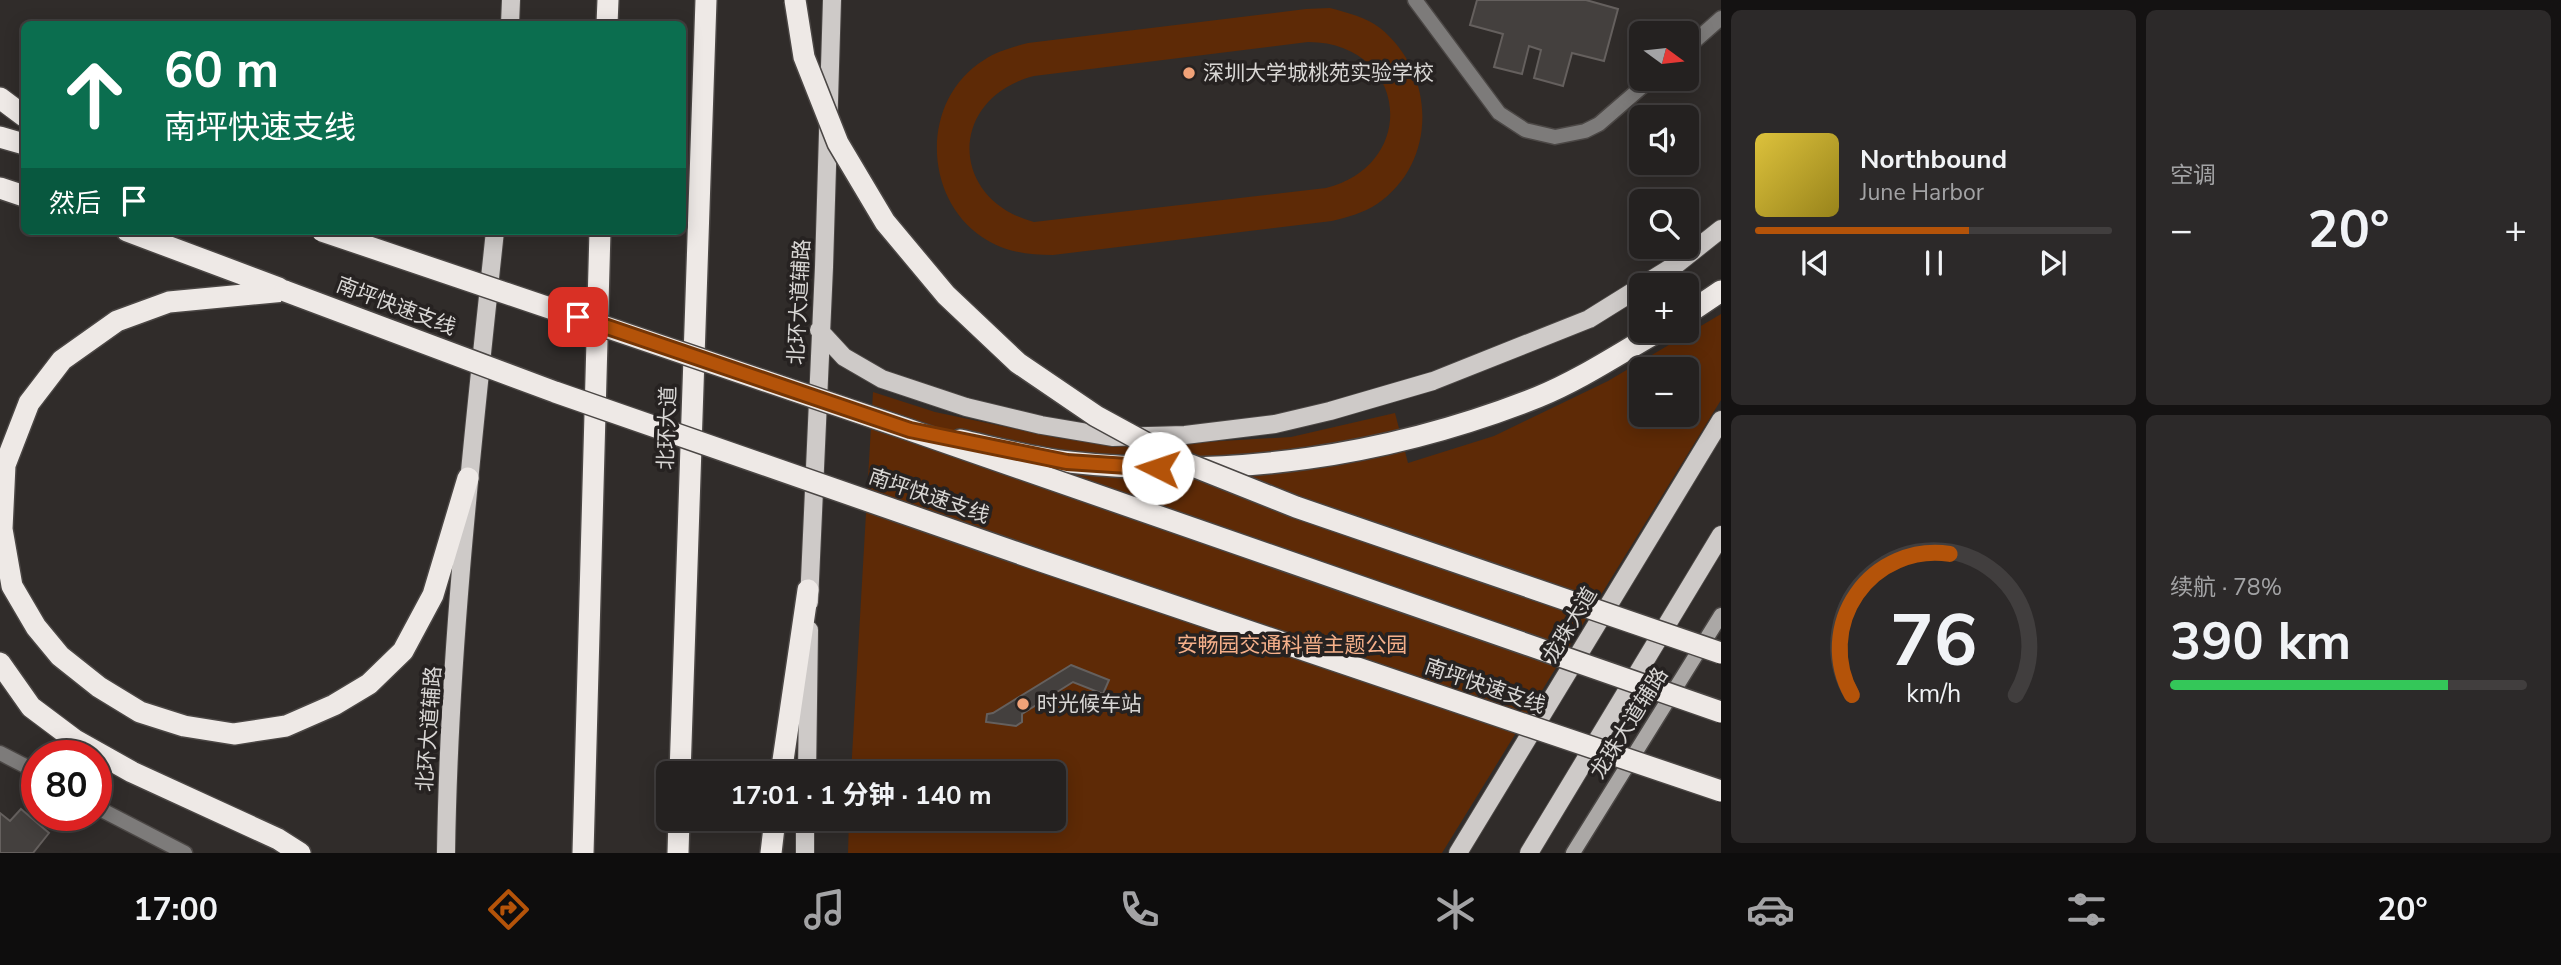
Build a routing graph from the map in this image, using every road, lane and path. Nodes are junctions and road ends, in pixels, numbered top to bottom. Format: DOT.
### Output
graph roads {
  1 [pos="511,0"];
  2 [pos="608,0"];
  3 [pos="706,0"];
  4 [pos="794,0"];
  5 [pos="832,0"];
  6 [pos="1415,0"];
  7 [pos="1721,18"];
  8 [pos="510,21"];
  9 [pos="607,21"];
  10 [pos="1699,37"];
  11 [pos="1637,91"];
  12 [pos="0,98"];
  13 [pos="21,114"];
  14 [pos="0,137"];
  15 [pos="21,143"];
  16 [pos="0,188"];
  17 [pos="21,196"];
  18 [pos="1721,229"];
  19 [pos="138,235"];
  20 [pos="334,235"];
  21 [pos="495,235"];
  22 [pos="600,235"];
  23 [pos="1663,273"];
  24 [pos="285,291"];
  25 [pos="1721,291"];
  26 [pos="1629,294"];
  27 [pos="1699,306"];
  28 [pos="820,330"];
  29 [pos="1637,343"];
  30 [pos="1721,420"];
  31 [pos="910,430"];
  32 [pos="468,478"];
  33 [pos="1721,535"];
  34 [pos="808,590"];
  35 [pos="1721,615"];
  36 [pos="1721,653"];
  37 [pos="0,663"];
  38 [pos="1721,712"];
  39 [pos="0,753"];
  40 [pos="680,761"];
  41 [pos="783,761"];
  42 [pos="807,761"];
  43 [pos="21,764"];
  44 [pos="1721,791"];
  45 [pos="112,815"];
  46 [pos="679,831"];
  47 [pos="774,831"];
  48 [pos="805,831"];
  49 [pos="185,853"];
  50 [pos="300,853"];
  51 [pos="446,853"];
  52 [pos="583,853"];
  53 [pos="678,853"];
  54 [pos="771,853"];
  55 [pos="804,853"];
  56 [pos="1458,853"];
  57 [pos="1529,853"];
  58 [pos="1573,853"];
  1 -- 8 [label="main road"];
  2 -- 9 [label="highway"];
  3 -- 40 [label="highway, 北环大道"];
  4 -- 36 [label="highway, bridge"];
  5 -- 28 [label="main road, 北环大道辅路"];
  6 -- 11 [label="lane"];
  7 -- 10 [label="lane"];
  12 -- 13 [label="highway"];
  14 -- 15 [label="highway"];
  16 -- 17 [label="highway"];
  18 -- 23 [label="main road"];
  19 -- 24 [label="highway, 南坪快速支线"];
  20 -- 31 [label="highway, bridge"];
  21 -- 32 [label="main road, 北环大道辅路"];
  22 -- 52 [label="highway"];
  24 -- 32 [label="highway"];
  24 -- 44 [label="highway, 南坪快速支线, bridge"];
  25 -- 27 [label="highway"];
  26 -- 28 [label="main road"];
  28 -- 34 [label="main road, 北环大道辅路"];
  29 -- 31 [label="highway, bridge"];
  30 -- 56 [label="main road, 龙珠大道"];
  31 -- 38 [label="highway, bridge"];
  32 -- 51 [label="main road, 北环大道辅路"];
  33 -- 57 [label="main road"];
  34 -- 41 [label="highway"];
  34 -- 42 [label="main road, 北环大道辅路"];
  35 -- 58 [label="main road, 龙珠大道辅路"];
  37 -- 50 [label="highway"];
  39 -- 43 [label="lane"];
  45 -- 49 [label="lane"];
  46 -- 53 [label="highway"];
  47 -- 54 [label="highway"];
  48 -- 55 [label="main road"];
}
